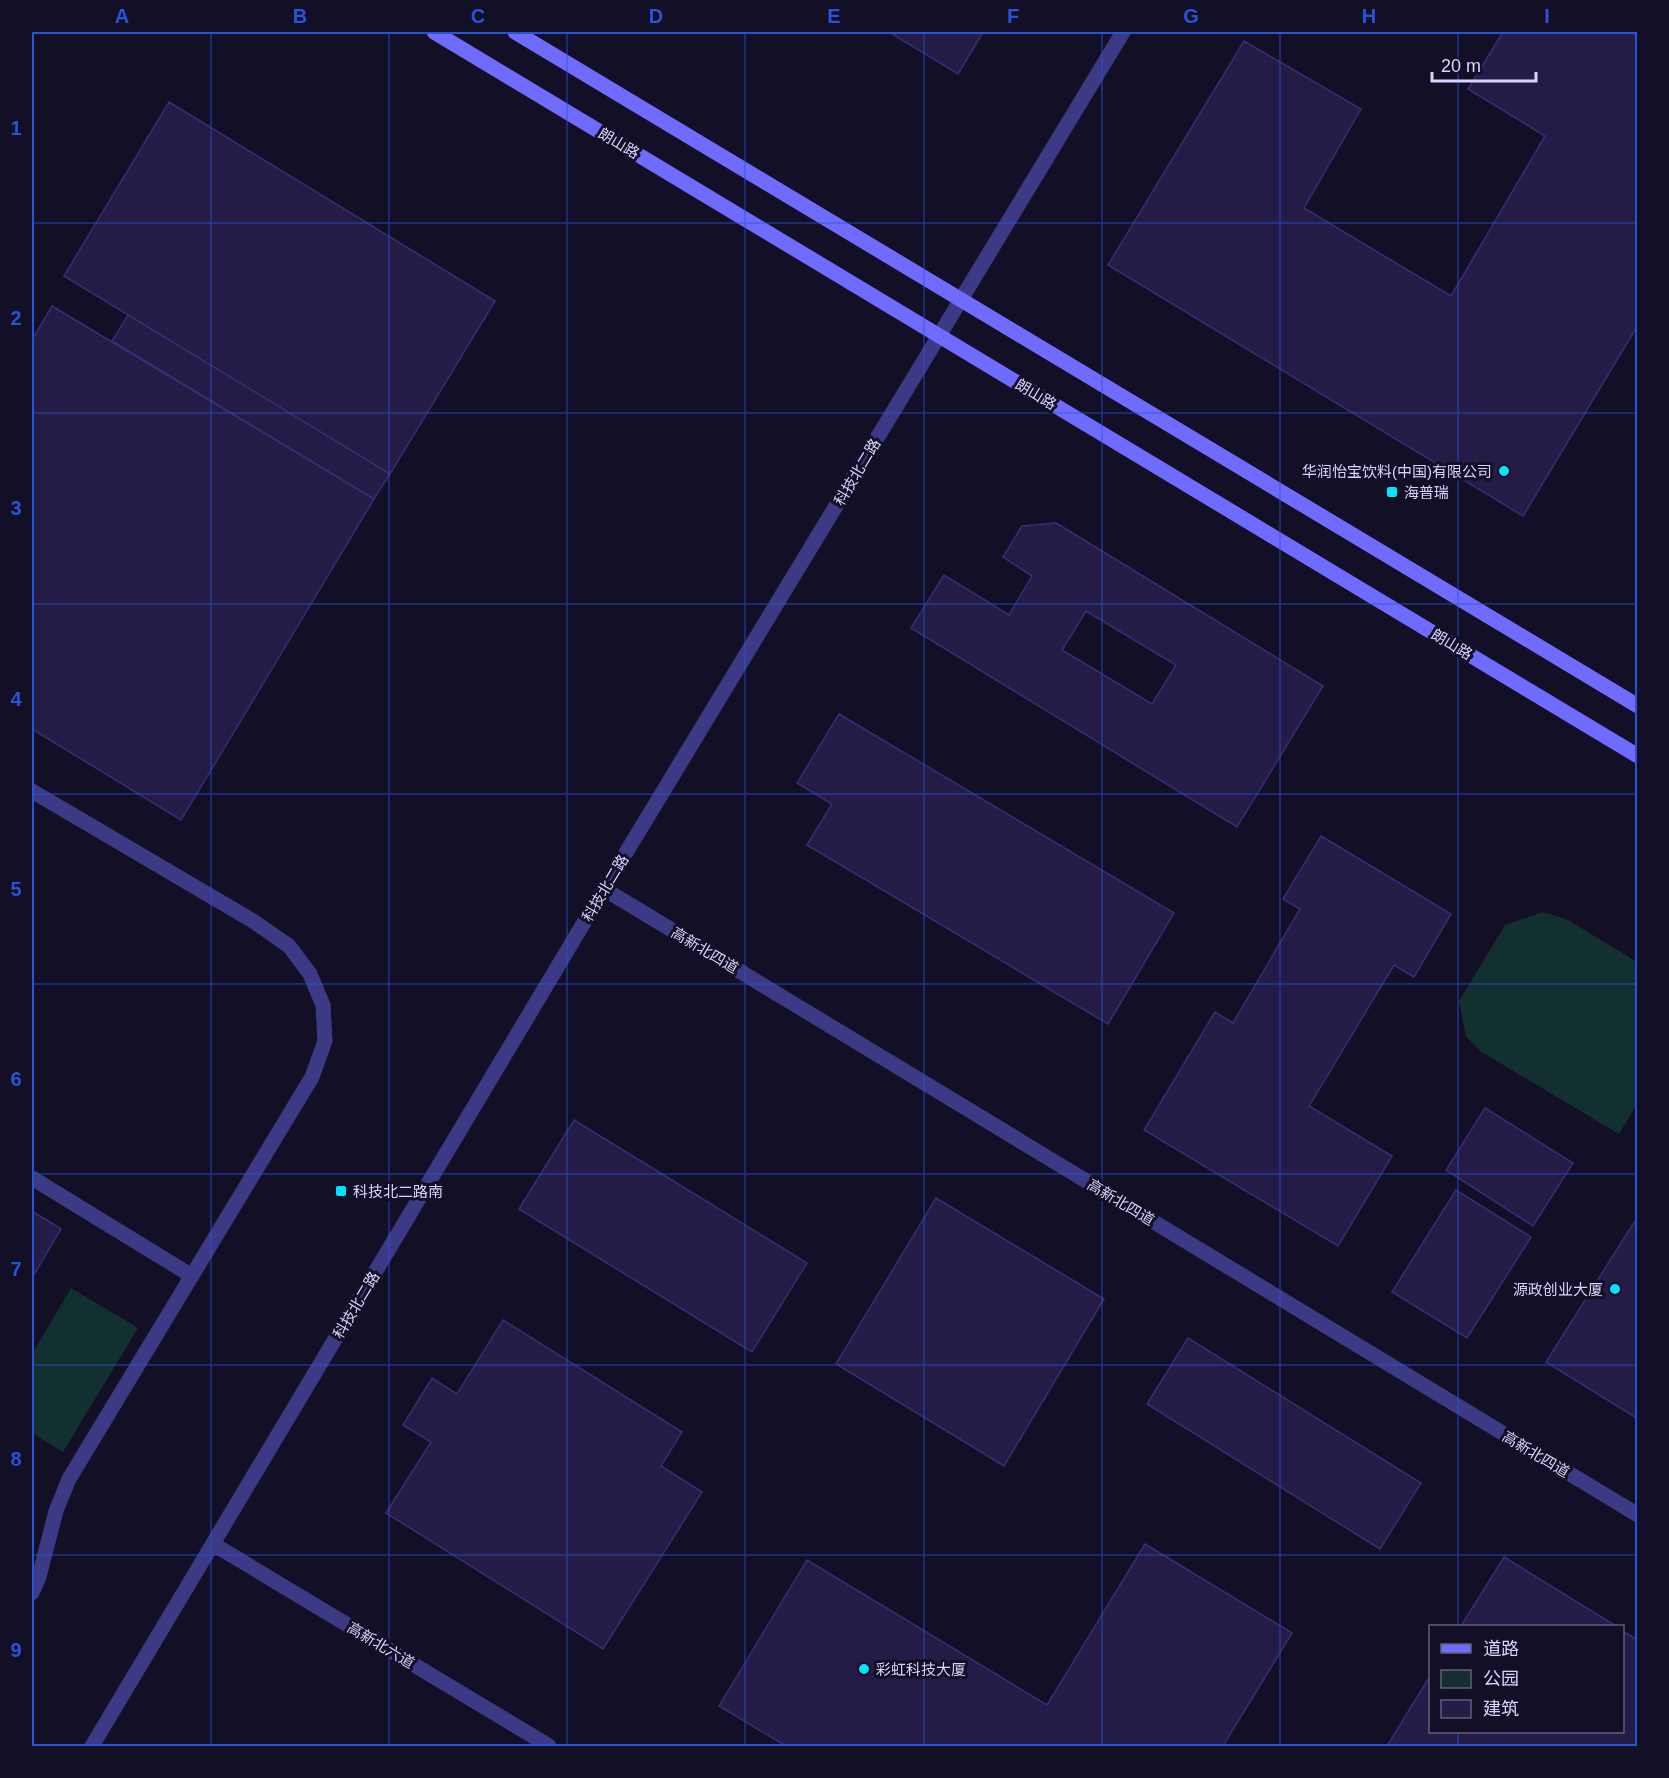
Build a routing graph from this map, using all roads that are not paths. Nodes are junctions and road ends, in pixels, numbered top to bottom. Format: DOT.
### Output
graph roads {
  1 [pos="434,32"];
  2 [pos="515,32"];
  3 [pos="1123,32"];
  4 [pos="962,300"];
  5 [pos="940,336"];
  6 [pos="1638,706"];
  7 [pos="1638,756"];
  8 [pos="32,791"];
  9 [pos="604,889"];
  10 [pos="32,1178"];
  11 [pos="192,1276"];
  12 [pos="1638,1515"];
  13 [pos="213,1544"];
  14 [pos="32,1593"];
  15 [pos="92,1746"];
  16 [pos="549,1746"];
  1 -- 5 [label="main road, 朗山路"];
  2 -- 4 [label="main road"];
  3 -- 4 [label="street, 科技北二路"];
  4 -- 5 [label="street, 科技北二路"];
  4 -- 6 [label="main road"];
  5 -- 7 [label="main road, 朗山路"];
  5 -- 9 [label="street, 科技北二路"];
  8 -- 11 [label="street"];
  9 -- 12 [label="street, 高新北四道"];
  9 -- 13 [label="street, 科技北二路"];
  10 -- 11 [label="street"];
  11 -- 14 [label="street"];
  13 -- 15 [label="street, 科技北二路"];
  13 -- 16 [label="street, 高新北六道"];
}
